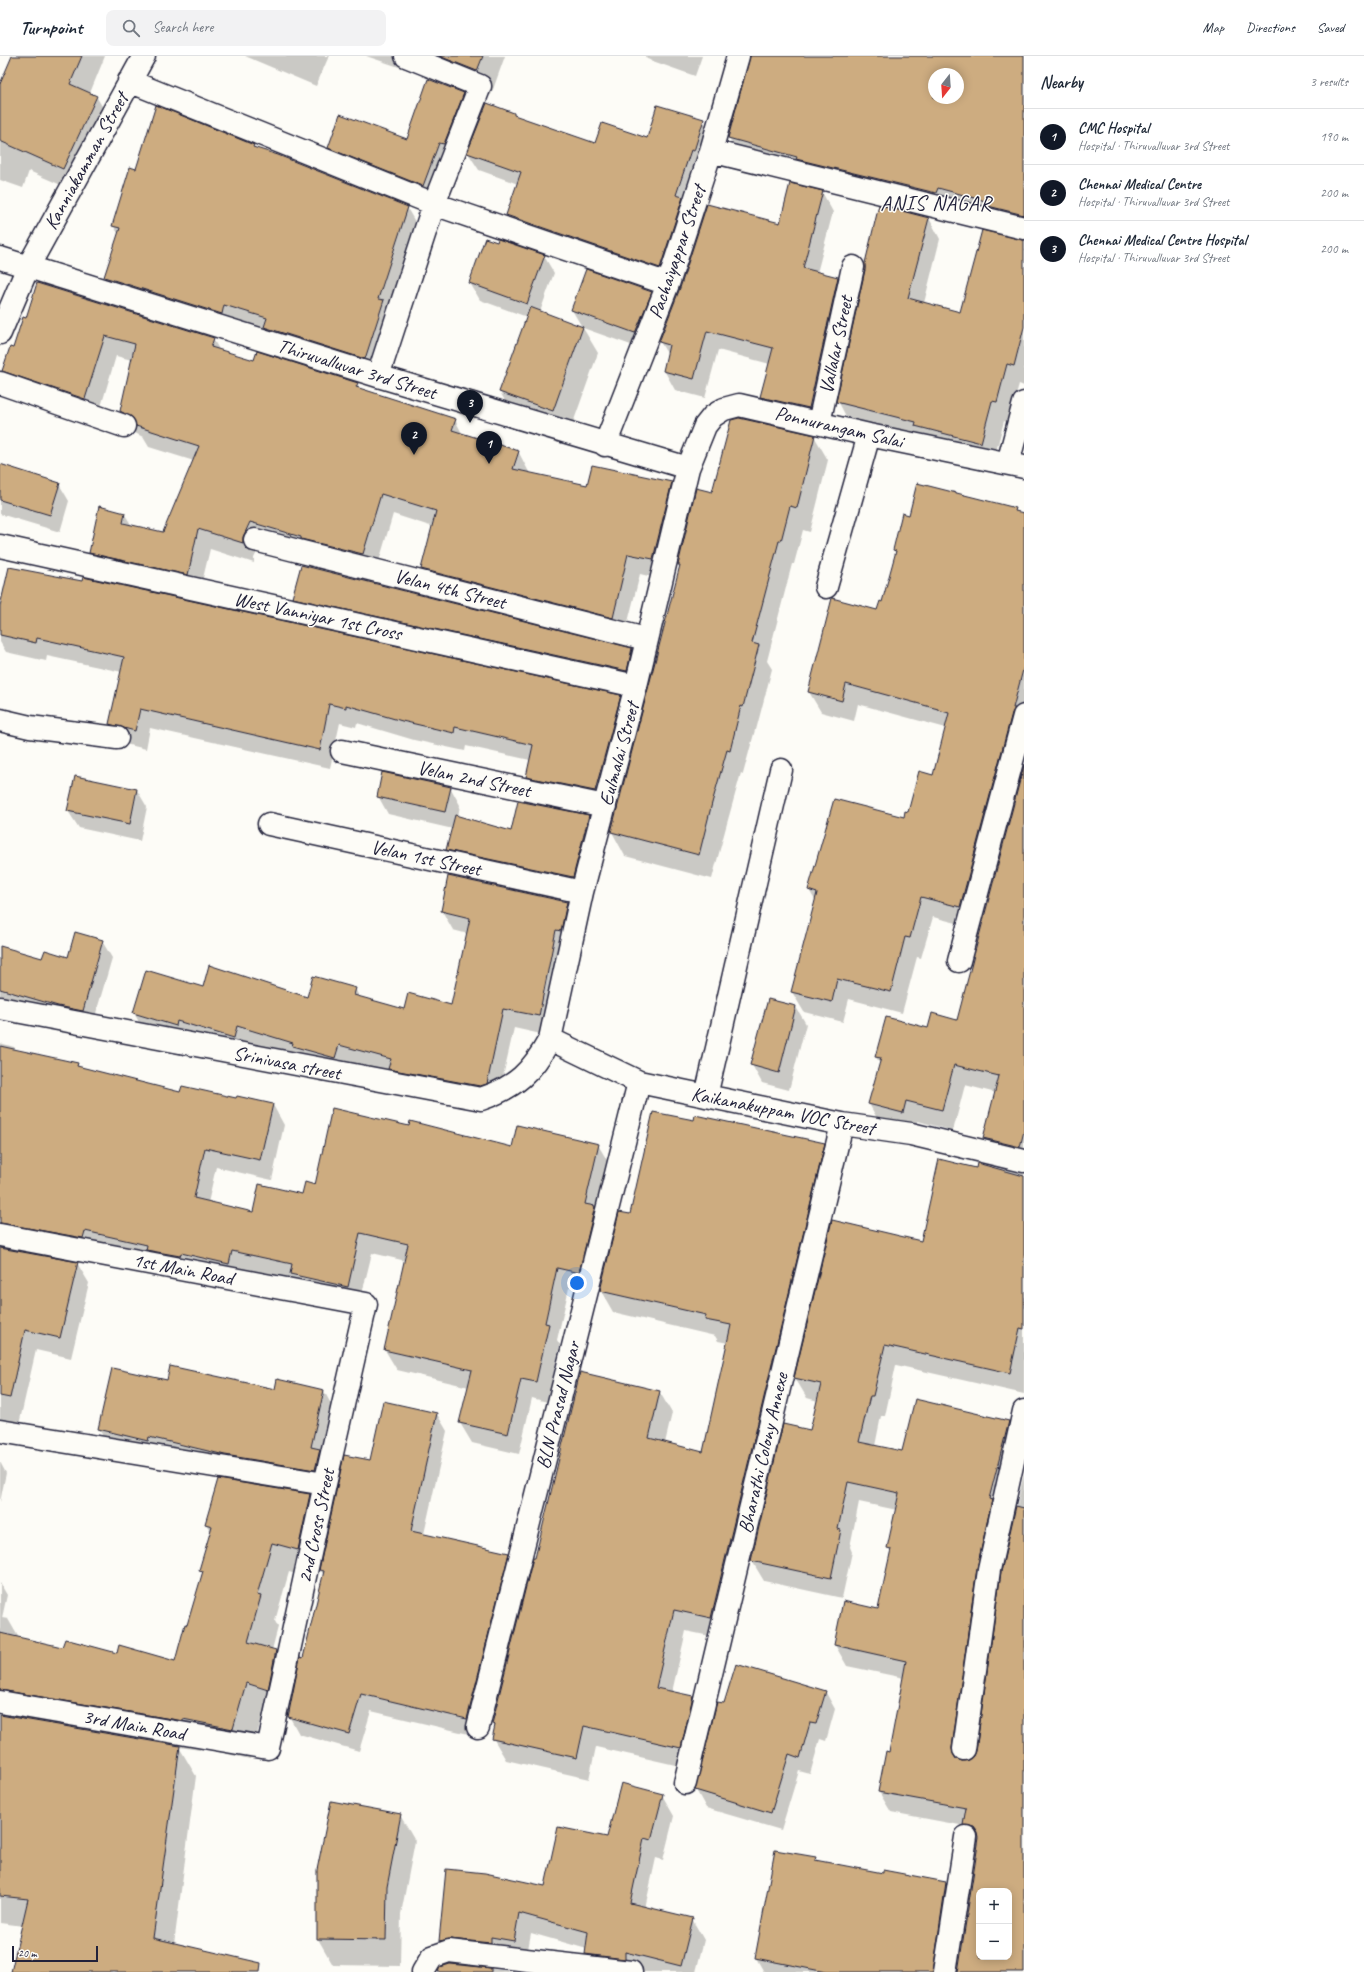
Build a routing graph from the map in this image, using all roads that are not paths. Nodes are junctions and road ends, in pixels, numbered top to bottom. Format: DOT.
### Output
graph roads {
  1 [pos="144,56"];
  2 [pos="406,56"];
  3 [pos="738,56"];
  4 [pos="129,81"];
  5 [pos="711,151"];
  6 [pos="434,204"];
  7 [pos="1024,228"];
  8 [pos="0,258"];
  9 [pos="28,267"];
  10 [pos="853,267"];
  11 [pos="668,284"];
  12 [pos="0,333"];
  13 [pos="378,376"];
  14 [pos="0,383"];
  15 [pos="1024,403"];
  16 [pos="819,423"];
  17 [pos="124,426"];
  18 [pos="869,435"];
  19 [pos="605,444"];
  20 [pos="1016,465"];
  21 [pos="688,468"];
  22 [pos="255,540"];
  23 [pos="0,546"];
  24 [pos="826,587"];
  25 [pos="646,639"];
  26 [pos="636,686"];
  27 [pos="1024,716"];
  28 [pos="0,720"];
  29 [pos="117,738"];
  30 [pos="342,751"];
  31 [pos="781,770"];
  32 [pos="605,806"];
  33 [pos="269,824"];
  34 [pos="582,892"];
  35 [pos="959,961"];
  36 [pos="0,1008"];
  37 [pos="550,1039"];
  38 [pos="639,1082"];
  39 [pos="706,1096"];
  40 [pos="842,1124"];
  41 [pos="1024,1161"];
  42 [pos="0,1235"];
  43 [pos="366,1304"];
  44 [pos="1024,1411"];
  45 [pos="0,1431"];
  46 [pos="325,1484"];
  47 [pos="0,1702"];
  48 [pos="478,1727"];
  49 [pos="268,1748"];
  50 [pos="964,1748"];
  51 [pos="685,1783"];
  52 [pos="966,1837"];
  53 [pos="423,1972"];
  54 [pos="630,1972"];
  55 [pos="945,1972"];
  1 -- 4 [label="street, Kanniakamman Street"];
  2 -- 6 [label="street"];
  3 -- 5 [label="street, Pachaiyappar Street"];
  4 -- 6 [label="street"];
  4 -- 9 [label="street, Kanniakamman Street"];
  5 -- 7 [label="street"];
  5 -- 11 [label="street, Pachaiyappar Street"];
  6 -- 11 [label="street"];
  6 -- 13 [label="street"];
  8 -- 9 [label="street, Thiruvalluvar 3rd Street"];
  9 -- 12 [label="street, Kanniakamman Street"];
  9 -- 13 [label="street, Thiruvalluvar 3rd Street"];
  10 -- 16 [label="street, Vallalar Street"];
  11 -- 19 [label="street, Pachaiyappar Street"];
  13 -- 19 [label="street, Thiruvalluvar 3rd Street"];
  14 -- 17 [label="street"];
  15 -- 20 [label="street"];
  16 -- 18 [label="street, Ponnurangam Salai"];
  16 -- 21 [label="street, Ponnurangam Salai"];
  18 -- 20 [label="street, Ponnurangam Salai"];
  18 -- 24 [label="street"];
  19 -- 21 [label="street, Thiruvalluvar 3rd Street"];
  21 -- 25 [label="street, Eulmalai Street"];
  22 -- 25 [label="street, Velan 4th Street"];
  23 -- 26 [label="street, West Vanniyar 1st Cross"];
  25 -- 26 [label="street, Eulmalai Street"];
  26 -- 32 [label="street, Eulmalai Street"];
  27 -- 35 [label="street"];
  28 -- 29 [label="street"];
  30 -- 32 [label="street, Velan 2nd Street"];
  31 -- 39 [label="street"];
  32 -- 34 [label="street, Eulmalai Street"];
  33 -- 34 [label="street, Velan 1st Street"];
  34 -- 37 [label="street, Eulmalai Street"];
  36 -- 37 [label="street, Srinivasa street"];
  37 -- 38 [label="street, Kaikanakuppam VOC Street"];
  38 -- 39 [label="street, Kaikanakuppam VOC Street"];
  38 -- 48 [label="street, BLN Prasad Nagar"];
  39 -- 40 [label="street, Kaikanakuppam VOC Street"];
  40 -- 41 [label="street, Kaikanakuppam VOC Street"];
  40 -- 51 [label="street, Bharathi Colony Annexe"];
  42 -- 43 [label="street, 1st Main Road"];
  43 -- 46 [label="street, 2nd Cross Street"];
  44 -- 50 [label="street"];
  45 -- 46 [label="street"];
  46 -- 49 [label="street, 2nd Cross Street"];
  47 -- 49 [label="street, 3rd Main Road"];
  52 -- 55 [label="street"];
  53 -- 54 [label="street"];
}
